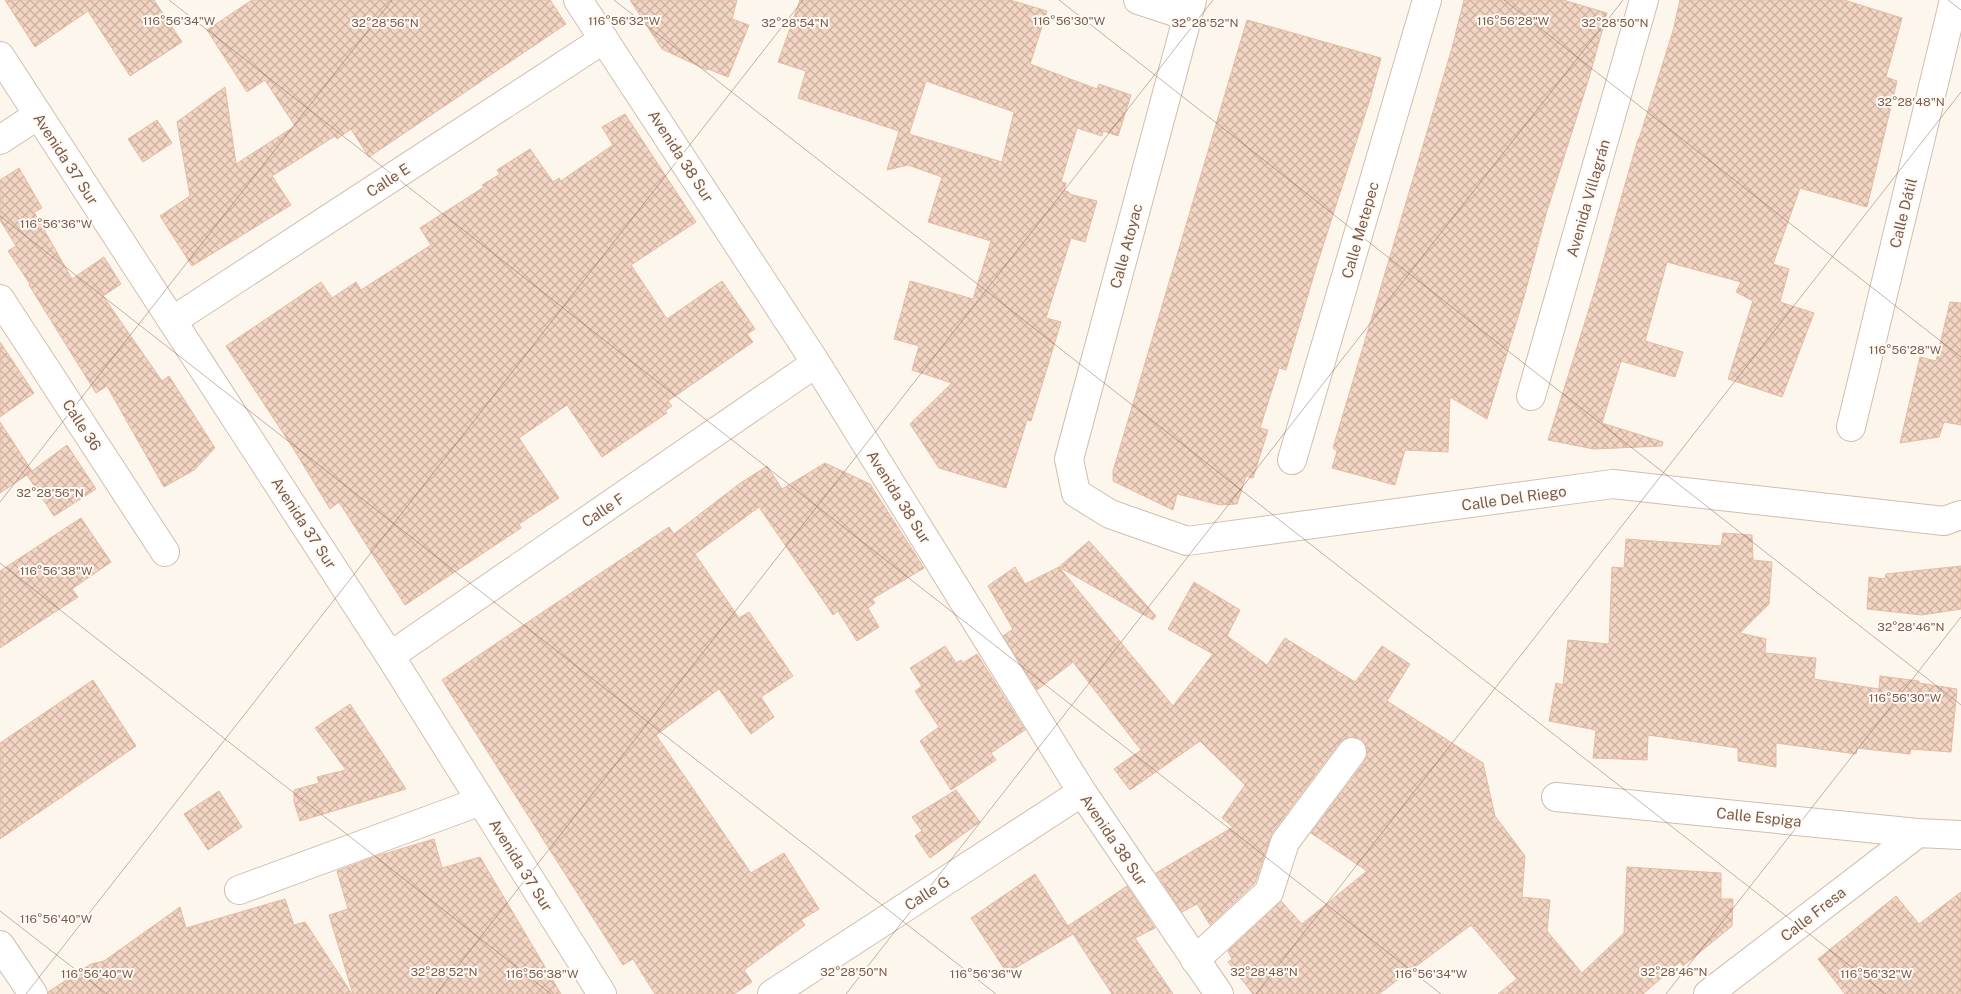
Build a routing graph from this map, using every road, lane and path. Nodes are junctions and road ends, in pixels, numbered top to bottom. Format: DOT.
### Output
graph roads {
  1 [pos="578,0"];
  2 [pos="1138,0"];
  3 [pos="1427,0"];
  4 [pos="1644,0"];
  5 [pos="1954,0"];
  6 [pos="1189,8"];
  7 [pos="604,39"];
  8 [pos="0,56"];
  9 [pos="38,115"];
  10 [pos="0,140"];
  11 [pos="0,299"];
  12 [pos="172,321"];
  13 [pos="816,364"];
  14 [pos="1531,396"];
  15 [pos="1851,427"];
  16 [pos="1292,460"];
  17 [pos="1076,494"];
  18 [pos="1961,515"];
  19 [pos="165,552"];
  20 [pos="390,656"];
  21 [pos="1352,752"];
  22 [pos="1082,792"];
  23 [pos="1556,797"];
  24 [pos="481,801"];
  25 [pos="1918,833"];
  26 [pos="1961,835"];
  27 [pos="239,890"];
  28 [pos="0,945"];
  29 [pos="1195,960"];
  30 [pos="32,994"];
  31 [pos="602,994"];
  32 [pos="772,994"];
  33 [pos="1218,994"];
  34 [pos="1708,994"];
  1 -- 7 [label="street, Avenida 38 Sur"];
  2 -- 6 [label="street"];
  3 -- 16 [label="street, Calle Metepec"];
  4 -- 14 [label="street, Avenida Villagrán"];
  5 -- 15 [label="street, Calle Dátil"];
  6 -- 17 [label="street, Calle Atoyac"];
  7 -- 12 [label="street, Calle E"];
  7 -- 13 [label="street, Avenida 38 Sur"];
  8 -- 9 [label="street, Avenida 37 Sur"];
  9 -- 10 [label="street"];
  9 -- 12 [label="street, Avenida 37 Sur"];
  11 -- 19 [label="street, Calle 36"];
  12 -- 20 [label="street, Avenida 37 Sur"];
  13 -- 20 [label="street, Calle F"];
  13 -- 22 [label="street, Avenida 38 Sur"];
  17 -- 18 [label="street, Calle Del Riego"];
  20 -- 24 [label="street, Avenida 37 Sur"];
  21 -- 29 [label="street"];
  22 -- 29 [label="street, Avenida 38 Sur"];
  22 -- 32 [label="street, Calle G"];
  23 -- 25 [label="street, Calle Espiga"];
  24 -- 27 [label="street"];
  24 -- 31 [label="street, Avenida 37 Sur"];
  25 -- 26 [label="street, Calle Espiga"];
  25 -- 34 [label="street, Calle Fresa"];
  28 -- 30 [label="street"];
  29 -- 33 [label="street, Avenida 38 Sur"];
}
